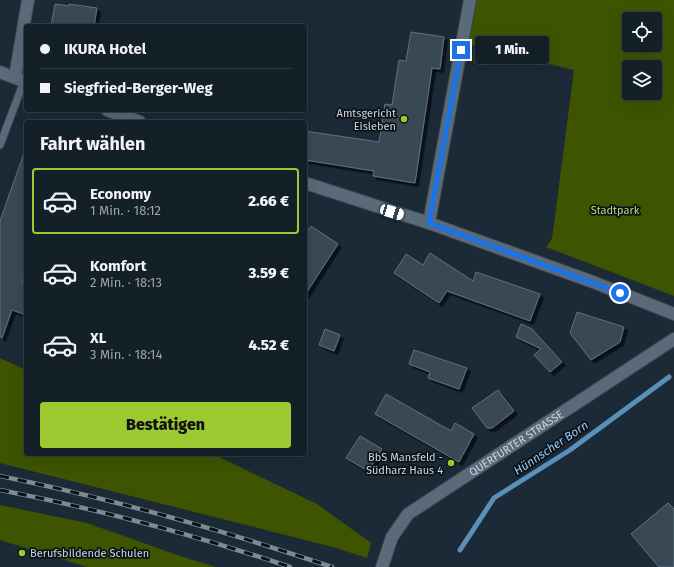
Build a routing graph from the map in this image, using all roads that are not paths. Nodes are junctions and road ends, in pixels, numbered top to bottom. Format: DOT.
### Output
graph roads {
  1 [pos="28,0"];
  2 [pos="470,0"];
  3 [pos="26,24"];
  4 [pos="24,46"];
  5 [pos="0,72"];
  6 [pos="21,80"];
  7 [pos="112,112"];
  8 [pos="134,120"];
  9 [pos="0,145"];
  10 [pos="307,184"];
  11 [pos="429,223"];
  12 [pos="674,314"];
  13 [pos="674,339"];
  14 [pos="382,567"];
  1 -- 3 [label="main road"];
  2 -- 11 [label="main road"];
  4 -- 6 [label="main road"];
  5 -- 6 [label="main road"];
  6 -- 9 [label="lane"];
  7 -- 8 [label="main road"];
  10 -- 11 [label="main road"];
  11 -- 12 [label="main road"];
  13 -- 14 [label="main road, QUERFURTER STRASSE"];
}
